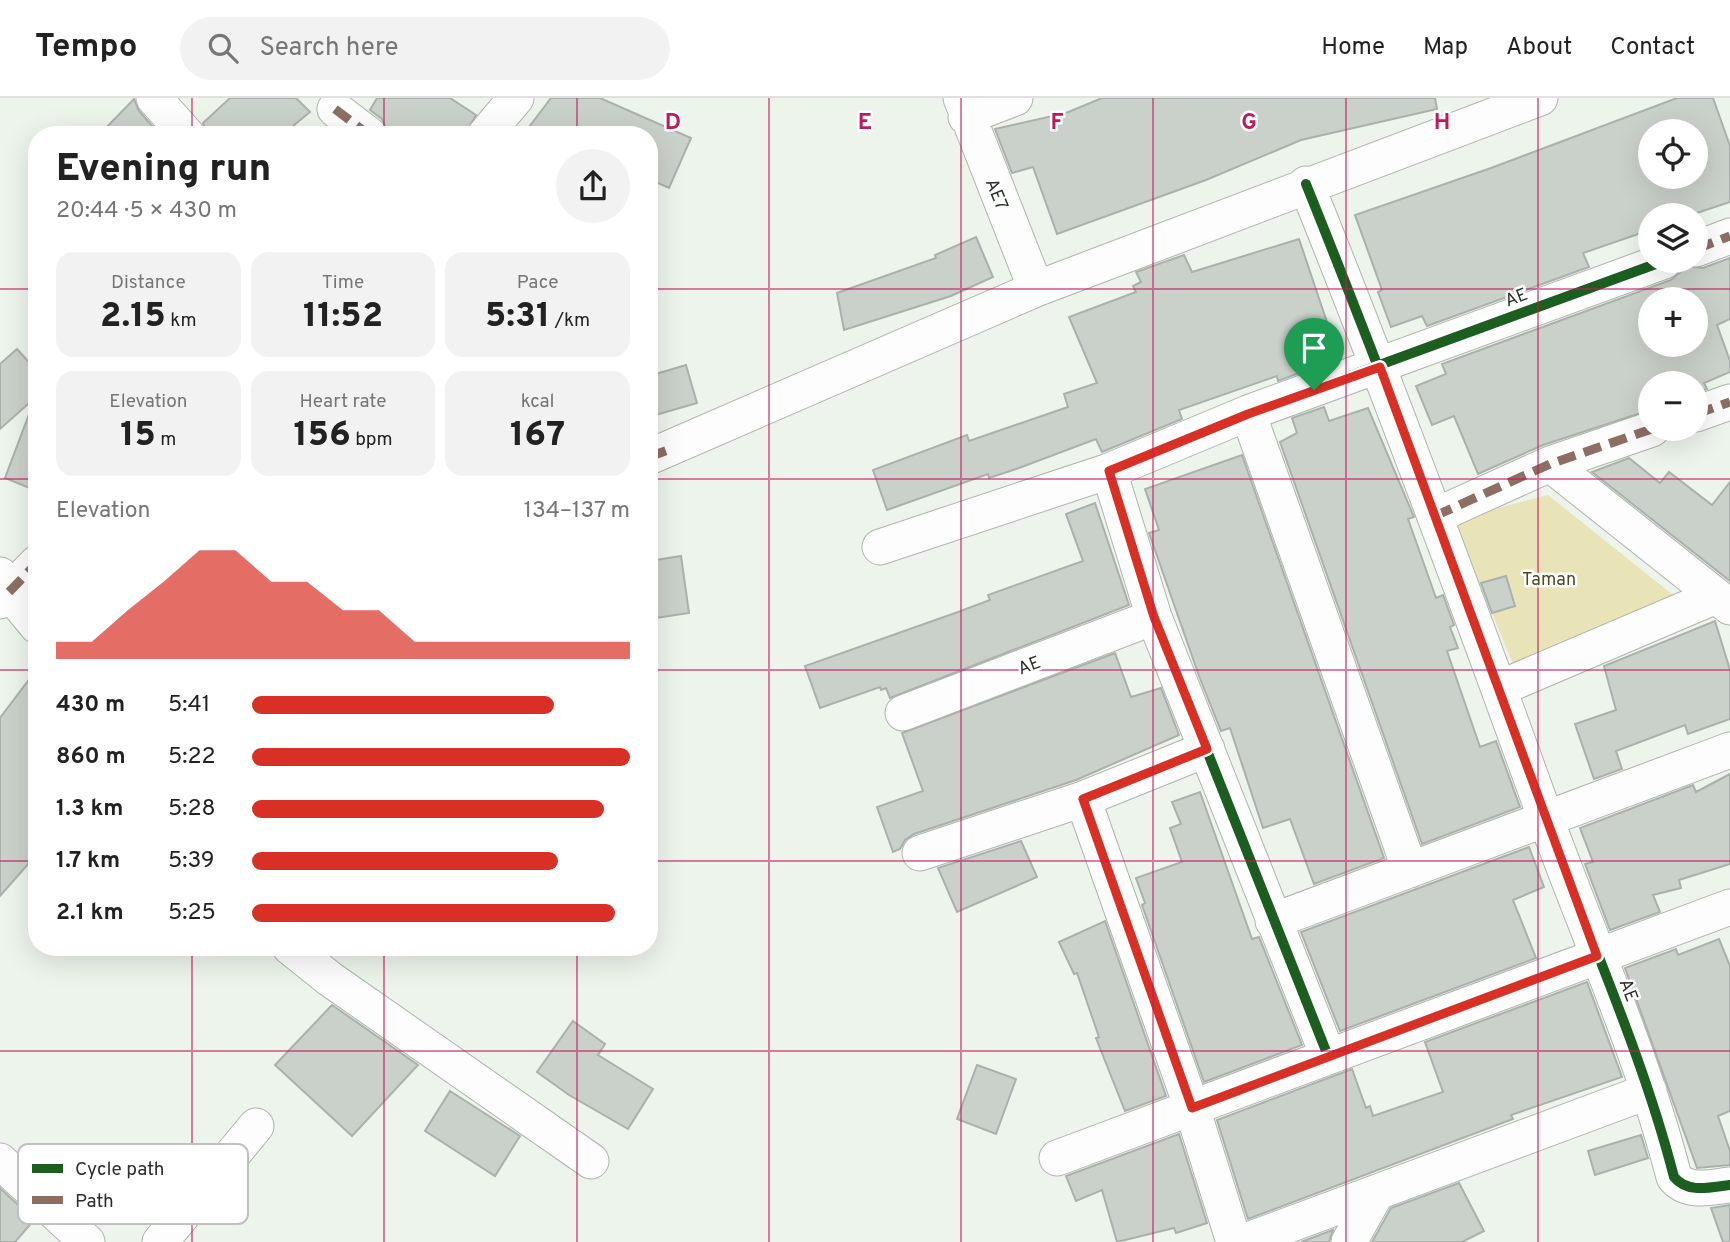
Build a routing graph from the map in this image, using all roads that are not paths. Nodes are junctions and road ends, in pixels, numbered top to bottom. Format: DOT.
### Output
graph roads {
  1 [pos="154,98"];
  2 [pos="516,98"];
  3 [pos="1015,98"];
  4 [pos="1540,98"];
  5 [pos="964,107"];
  6 [pos="333,114"];
  7 [pos="179,126"];
  8 [pos="354,126"];
  9 [pos="493,126"];
  10 [pos="1306,184"];
  11 [pos="1730,236"];
  12 [pos="1708,244"];
  13 [pos="1638,271"];
  14 [pos="1036,289"];
  15 [pos="1380,367"];
  16 [pos="1730,402"];
  17 [pos="1708,410"];
  18 [pos="1248,414"];
  19 [pos="1638,434"];
  20 [pos="658,453"];
  21 [pos="1550,464"];
  22 [pos="1109,471"];
  23 [pos="1435,516"];
  24 [pos="880,547"];
  25 [pos="28,569"];
  26 [pos="3,590"];
  27 [pos="1723,601"];
  28 [pos="28,616"];
  29 [pos="1154,617"];
  30 [pos="1500,688"];
  31 [pos="903,713"];
  32 [pos="1207,749"];
  33 [pos="1730,750"];
  34 [pos="1083,799"];
  35 [pos="1547,820"];
  36 [pos="920,853"];
  37 [pos="1410,870"];
  38 [pos="1730,906"];
  39 [pos="1273,921"];
  40 [pos="301,956"];
  41 [pos="1597,956"];
  42 [pos="1328,1056"];
  43 [pos="1649,1091"];
  44 [pos="1192,1108"];
  45 [pos="256,1126"];
  46 [pos="241,1144"];
  47 [pos="1057,1158"];
  48 [pos="0,1161"];
  49 [pos="591,1161"];
  50 [pos="18,1178"];
  51 [pos="1730,1185"];
  52 [pos="1377,1192"];
  53 [pos="68,1224"];
  54 [pos="175,1224"];
  55 [pos="87,1242"];
  56 [pos="160,1242"];
  57 [pos="1234,1242"];
  58 [pos="1243,1242"];
  59 [pos="1349,1242"];
  1 -- 7 [label="street"];
  2 -- 9 [label="street"];
  3 -- 5 [label="street"];
  4 -- 10 [label="street"];
  5 -- 14 [label="street, AE7"];
  6 -- 8 [label="street"];
  10 -- 14 [label="street"];
  10 -- 15 [label="street, AE"];
  11 -- 12 [label="street"];
  13 -- 15 [label="street, AE"];
  14 -- 20 [label="street"];
  15 -- 18 [label="street, AE"];
  15 -- 23 [label="street, AE"];
  16 -- 17 [label="street"];
  18 -- 22 [label="street, AE"];
  18 -- 37 [label="street"];
  19 -- 21 [label="street"];
  21 -- 23 [label="street"];
  21 -- 27 [label="street"];
  22 -- 24 [label="street, AE"];
  22 -- 29 [label="street"];
  23 -- 30 [label="street, AE"];
  25 -- 26 [label="street"];
  26 -- 28 [label="street"];
  27 -- 30 [label="street"];
  29 -- 31 [label="street, AE"];
  29 -- 32 [label="street"];
  30 -- 35 [label="street, AE"];
  32 -- 34 [label="street"];
  32 -- 39 [label="street"];
  33 -- 35 [label="street"];
  34 -- 36 [label="street"];
  34 -- 44 [label="street"];
  35 -- 37 [label="street"];
  35 -- 41 [label="street, AE"];
  37 -- 39 [label="street"];
  38 -- 41 [label="street"];
  39 -- 42 [label="street"];
  40 -- 49 [label="street"];
  41 -- 42 [label="street"];
  41 -- 43 [label="street, AE"];
  42 -- 44 [label="street"];
  43 -- 51 [label="street, AE"];
  43 -- 52 [label="street"];
  44 -- 47 [label="street"];
  44 -- 57 [label="street"];
  45 -- 46 [label="street"];
  48 -- 50 [label="street"];
  52 -- 58 [label="street"];
  52 -- 59 [label="street"];
  53 -- 55 [label="street"];
  54 -- 56 [label="street"];
}
